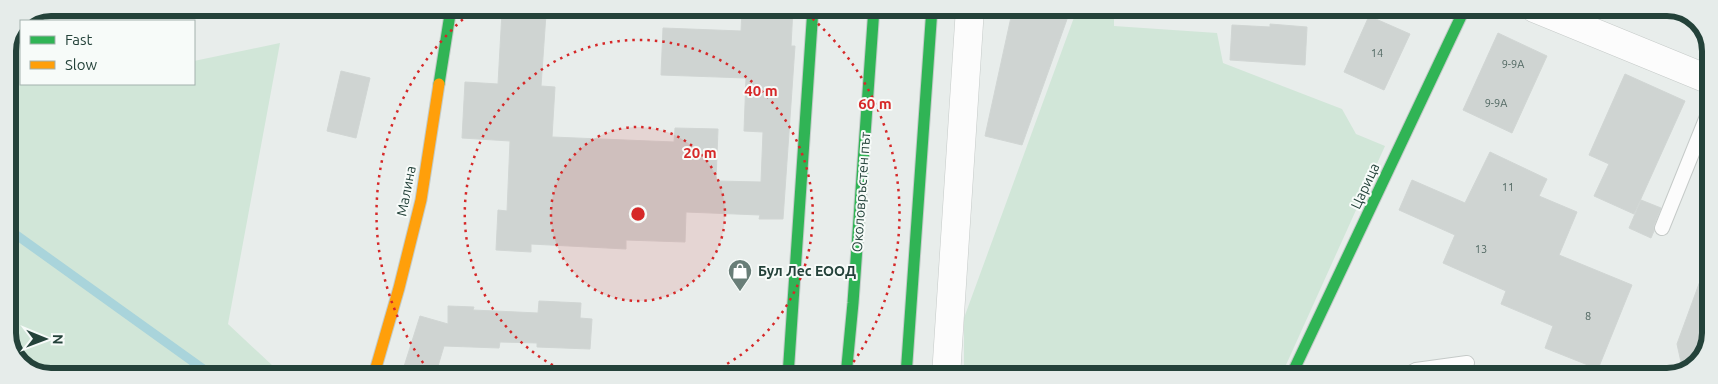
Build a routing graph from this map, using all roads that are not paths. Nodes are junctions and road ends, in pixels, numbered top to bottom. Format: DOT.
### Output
graph roads {
  1 [pos="450,16"];
  2 [pos="812,16"];
  3 [pos="873,16"];
  4 [pos="931,16"];
  5 [pos="969,16"];
  6 [pos="1461,16"];
  7 [pos="1554,16"];
  8 [pos="1702,77"];
  9 [pos="1702,129"];
  10 [pos="1662,228"];
  11 [pos="1467,363"];
  12 [pos="376,368"];
  13 [pos="789,368"];
  14 [pos="847,368"];
  15 [pos="907,368"];
  16 [pos="947,368"];
  17 [pos="1296,368"];
  18 [pos="1431,368"];
  1 -- 12 [label="main road, Малина"];
  2 -- 13 [label="main road"];
  3 -- 14 [label="main road, Околовръстен път"];
  4 -- 15 [label="main road"];
  5 -- 16 [label="street"];
  6 -- 17 [label="main road, Царица"];
  7 -- 8 [label="street"];
  9 -- 10 [label="lane"];
  11 -- 18 [label="lane"];
}
